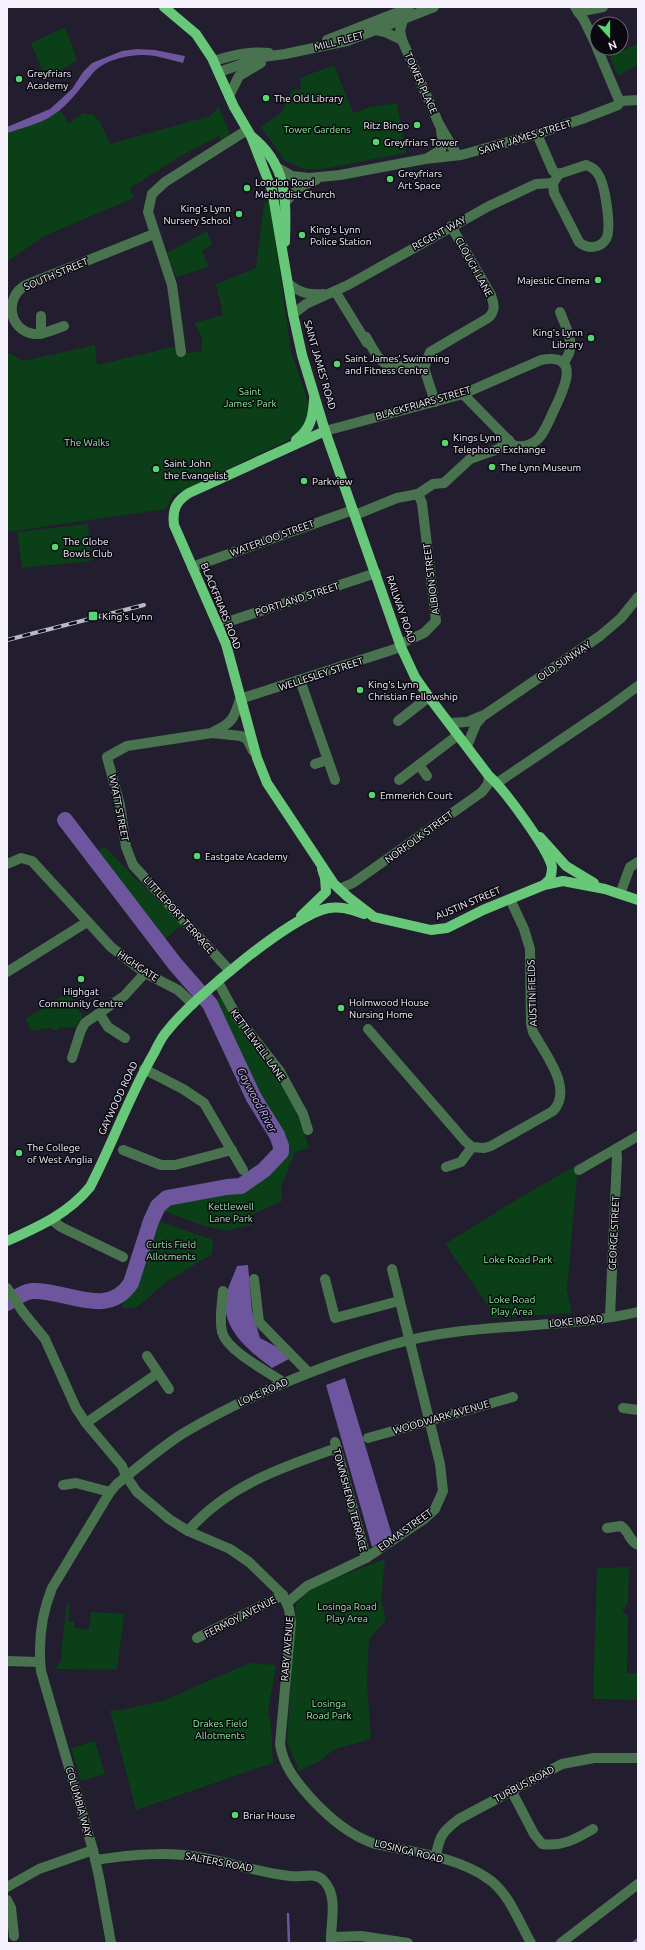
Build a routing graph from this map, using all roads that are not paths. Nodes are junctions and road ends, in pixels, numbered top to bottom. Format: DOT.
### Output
graph roads {
  1 [pos="164,7"];
  2 [pos="434,7"];
  3 [pos="603,7"];
  4 [pos="409,8"];
  5 [pos="577,9"];
  6 [pos="402,21"];
  7 [pos="376,30"];
  8 [pos="589,31"];
  9 [pos="402,40"];
  10 [pos="301,51"];
  11 [pos="285,54"];
  12 [pos="600,56"];
  13 [pos="214,62"];
  14 [pos="218,72"];
  15 [pos="229,96"];
  16 [pos="638,100"];
  17 [pos="621,101"];
  18 [pos="440,125"];
  19 [pos="249,133"];
  20 [pos="537,134"];
  21 [pos="441,150"];
  22 [pos="457,156"];
  23 [pos="425,159"];
  24 [pos="278,168"];
  25 [pos="558,174"];
  26 [pos="332,176"];
  27 [pos="552,183"];
  28 [pos="286,201"];
  29 [pos="451,226"];
  30 [pos="154,234"];
  31 [pos="285,259"];
  32 [pos="289,284"];
  33 [pos="332,293"];
  34 [pos="560,312"];
  35 [pos="293,314"];
  36 [pos="41,316"];
  37 [pos="64,326"];
  38 [pos="41,334"];
  39 [pos="366,336"];
  40 [pos="182,352"];
  41 [pos="374,353"];
  42 [pos="563,363"];
  43 [pos="424,368"];
  44 [pos="314,391"];
  45 [pos="462,394"];
  46 [pos="435,402"];
  47 [pos="325,431"];
  48 [pos="509,440"];
  49 [pos="284,448"];
  50 [pos="418,494"];
  51 [pos="354,512"];
  52 [pos="192,567"];
  53 [pos="376,573"];
  54 [pos="636,600"];
  55 [pos="218,625"];
  56 [pos="400,646"];
  57 [pos="300,680"];
  58 [pos="638,686"];
  59 [pos="428,697"];
  60 [pos="240,699"];
  61 [pos="483,716"];
  62 [pos="398,721"];
  63 [pos="449,723"];
  64 [pos="212,733"];
  65 [pos="458,735"];
  66 [pos="467,746"];
  67 [pos="257,758"];
  68 [pos="327,760"];
  69 [pos="315,764"];
  70 [pos="419,765"];
  71 [pos="427,776"];
  72 [pos="489,776"];
  73 [pos="335,780"];
  74 [pos="399,780"];
  75 [pos="497,783"];
  76 [pos="530,828"];
  77 [pos="130,859"];
  78 [pos="320,860"];
  79 [pos="638,862"];
  80 [pos="7,864"];
  81 [pos="544,885"];
  82 [pos="339,889"];
  83 [pos="605,889"];
  84 [pos="620,894"];
  85 [pos="510,899"];
  86 [pos="638,900"];
  87 [pos="374,917"];
  88 [pos="87,922"];
  89 [pos="288,928"];
  90 [pos="230,971"];
  91 [pos="7,972"];
  92 [pos="145,972"];
  93 [pos="218,982"];
  94 [pos="194,1004"];
  95 [pos="99,1013"];
  96 [pos="368,1028"];
  97 [pos="125,1038"];
  98 [pos="72,1058"];
  99 [pos="144,1070"];
  100 [pos="308,1130"];
  101 [pos="638,1136"];
  102 [pos="472,1147"];
  103 [pos="616,1149"];
  104 [pos="123,1150"];
  105 [pos="232,1150"];
  106 [pos="446,1167"];
  107 [pos="243,1170"];
  108 [pos="580,1170"];
  109 [pos="52,1220"];
  110 [pos="7,1241"];
  111 [pos="123,1257"];
  112 [pos="392,1269"];
  113 [pos="254,1279"];
  114 [pos="325,1279"];
  115 [pos="9,1291"];
  116 [pos="223,1291"];
  117 [pos="399,1300"];
  118 [pos="638,1312"];
  119 [pos="610,1317"];
  120 [pos="408,1339"];
  121 [pos="147,1356"];
  122 [pos="158,1372"];
  123 [pos="308,1372"];
  124 [pos="283,1382"];
  125 [pos="169,1390"];
  126 [pos="513,1397"];
  127 [pos="622,1408"];
  128 [pos="638,1410"];
  129 [pos="429,1420"];
  130 [pos="86,1423"];
  131 [pos="368,1438"];
  132 [pos="126,1476"];
  133 [pos="63,1485"];
  134 [pos="110,1492"];
  135 [pos="607,1528"];
  136 [pos="188,1531"];
  137 [pos="638,1545"];
  138 [pos="366,1558"];
  139 [pos="285,1599"];
  140 [pos="197,1638"];
  141 [pos="7,1660"];
  142 [pos="40,1662"];
  143 [pos="638,1758"];
  144 [pos="295,1781"];
  145 [pos="511,1790"];
  146 [pos="593,1829"];
  147 [pos="94,1855"];
  148 [pos="436,1856"];
  149 [pos="638,1884"];
  150 [pos="7,1887"];
  151 [pos="7,1900"];
  152 [pos="10,1924"];
  153 [pos="14,1936"];
  154 [pos="331,1940"];
  155 [pos="111,1943"];
  156 [pos="408,1943"];
  157 [pos="531,1943"];
  158 [pos="561,1943"];
  1 -- 13 [label="main road, SAINT JAMES' ROAD"];
  2 -- 6 [label="street, MILL FLEET"];
  3 -- 5 [label="street"];
  4 -- 6 [label="street, TOWER PLACE"];
  4 -- 10 [label="street"];
  5 -- 8 [label="street"];
  6 -- 7 [label="street, MILL FLEET"];
  6 -- 9 [label="street, TOWER PLACE"];
  7 -- 9 [label="street, TOWER PLACE"];
  7 -- 10 [label="street, MILL FLEET"];
  9 -- 18 [label="street, TOWER PLACE"];
  10 -- 11 [label="street, MILL FLEET"];
  11 -- 13 [label="street, MILL FLEET"];
  11 -- 14 [label="street, MILL FLEET"];
  11 -- 15 [label="street"];
  12 -- 17 [label="street"];
  13 -- 14 [label="main road, SAINT JAMES' ROAD"];
  14 -- 15 [label="main road, SAINT JAMES' ROAD"];
  15 -- 19 [label="main road, SAINT JAMES' ROAD"];
  16 -- 17 [label="street"];
  17 -- 20 [label="street, SAINT JAMES STREET"];
  18 -- 21 [label="street, TOWER PLACE"];
  18 -- 22 [label="street, TOWER PLACE"];
  19 -- 24 [label="main road, SAINT JAMES' ROAD"];
  19 -- 30 [label="street"];
  19 -- 31 [label="main road, SAINT JAMES' ROAD"];
  20 -- 22 [label="street, SAINT JAMES STREET"];
  20 -- 25 [label="street"];
  21 -- 23 [label="street, SAINT JAMES STREET"];
  22 -- 23 [label="street, SAINT JAMES STREET"];
  23 -- 26 [label="street, SAINT JAMES STREET"];
  24 -- 26 [label="street, SAINT JAMES STREET"];
  24 -- 28 [label="main road, SAINT JAMES' ROAD"];
  25 -- 27 [label="street"];
  25 -- 27 [label="street"];
  26 -- 28 [label="street, SAINT JAMES STREET"];
  27 -- 29 [label="street, REGENT WAY"];
  28 -- 31 [label="main road, SAINT JAMES' ROAD"];
  29 -- 33 [label="street, REGENT WAY"];
  29 -- 43 [label="street, CLOUGH LANE"];
  30 -- 38 [label="street, SOUTH STREET"];
  30 -- 40 [label="street"];
  31 -- 32 [label="main road, SAINT JAMES' ROAD"];
  32 -- 33 [label="street, REGENT WAY"];
  32 -- 35 [label="main road, SAINT JAMES' ROAD"];
  33 -- 35 [label="street, REGENT WAY"];
  33 -- 41 [label="street"];
  34 -- 42 [label="street"];
  35 -- 44 [label="main road, SAINT JAMES' ROAD"];
  36 -- 38 [label="street"];
  37 -- 38 [label="street"];
  39 -- 41 [label="street"];
  41 -- 43 [label="street"];
  42 -- 45 [label="street, BLACKFRIARS STREET"];
  42 -- 48 [label="street"];
  43 -- 46 [label="street"];
  44 -- 47 [label="main road, SAINT JAMES' ROAD"];
  44 -- 49 [label="main road, BLACKFRIARS ROAD"];
  45 -- 46 [label="street, BLACKFRIARS STREET"];
  45 -- 48 [label="street"];
  46 -- 47 [label="street, BLACKFRIARS STREET"];
  47 -- 49 [label="main road, BLACKFRIARS ROAD"];
  47 -- 51 [label="main road, RAILWAY ROAD"];
  48 -- 50 [label="street"];
  49 -- 52 [label="main road, BLACKFRIARS ROAD"];
  50 -- 51 [label="street, WATERLOO STREET"];
  50 -- 56 [label="street, ALBION STREET"];
  51 -- 52 [label="street, WATERLOO STREET"];
  51 -- 53 [label="main road, RAILWAY ROAD"];
  52 -- 55 [label="main road, BLACKFRIARS ROAD"];
  53 -- 55 [label="street, PORTLAND STREET"];
  53 -- 56 [label="main road, RAILWAY ROAD"];
  54 -- 61 [label="street, OLD SUNWAY"];
  55 -- 60 [label="main road, BLACKFRIARS ROAD"];
  56 -- 57 [label="street, WELLESLEY STREET"];
  56 -- 59 [label="main road, RAILWAY ROAD"];
  57 -- 60 [label="street, WELLESLEY STREET"];
  57 -- 68 [label="street"];
  58 -- 75 [label="street"];
  59 -- 62 [label="street"];
  59 -- 63 [label="main road, RAILWAY ROAD"];
  60 -- 64 [label="street"];
  60 -- 67 [label="main road, BLACKFRIARS ROAD"];
  61 -- 63 [label="street, OLD SUNWAY"];
  61 -- 66 [label="street, OLD SUNWAY"];
  63 -- 65 [label="main road, RAILWAY ROAD"];
  64 -- 67 [label="street"];
  64 -- 77 [label="street, WYATT STREET"];
  65 -- 66 [label="main road, RAILWAY ROAD"];
  65 -- 70 [label="street"];
  66 -- 72 [label="main road, RAILWAY ROAD"];
  67 -- 78 [label="main road, BLACKFRIARS ROAD"];
  68 -- 69 [label="street"];
  68 -- 73 [label="street"];
  70 -- 71 [label="street"];
  70 -- 74 [label="street"];
  72 -- 75 [label="main road, RAILWAY ROAD"];
  72 -- 82 [label="street, NORFOLK STREET"];
  75 -- 76 [label="main road, RAILWAY ROAD"];
  76 -- 81 [label="main road"];
  76 -- 83 [label="main road"];
  77 -- 90 [label="street, LITTLEPORT TERRACE"];
  78 -- 82 [label="main road, BLACKFRIARS ROAD"];
  78 -- 89 [label="main road"];
  79 -- 84 [label="street"];
  80 -- 88 [label="street, HIGHGATE"];
  81 -- 83 [label="main road, AUSTIN STREET"];
  81 -- 85 [label="main road, AUSTIN STREET"];
  82 -- 87 [label="main road, AUSTIN STREET"];
  83 -- 84 [label="main road"];
  84 -- 86 [label="main road"];
  85 -- 87 [label="main road, AUSTIN STREET"];
  85 -- 102 [label="street, AUSTIN FIELDS"];
  87 -- 89 [label="main road"];
  88 -- 91 [label="street"];
  88 -- 92 [label="street, HIGHGATE"];
  89 -- 90 [label="main road, GAYWOOD ROAD"];
  90 -- 93 [label="main road, GAYWOOD ROAD"];
  92 -- 94 [label="street, HIGHGATE"];
  92 -- 95 [label="street"];
  93 -- 94 [label="main road, GAYWOOD ROAD"];
  93 -- 100 [label="street, KETTLEWELL LANE"];
  94 -- 99 [label="main road, GAYWOOD ROAD"];
  95 -- 97 [label="street"];
  95 -- 98 [label="street"];
  96 -- 102 [label="street"];
  99 -- 105 [label="street"];
  99 -- 109 [label="main road, GAYWOOD ROAD"];
  101 -- 103 [label="street"];
  102 -- 106 [label="street"];
  103 -- 108 [label="street"];
  103 -- 119 [label="street, GEORGE STREET"];
  104 -- 105 [label="street"];
  105 -- 107 [label="street"];
  109 -- 110 [label="main road, GAYWOOD ROAD"];
  109 -- 111 [label="street"];
  112 -- 117 [label="street, EDMA STREET"];
  113 -- 123 [label="street"];
  114 -- 117 [label="street"];
  115 -- 130 [label="street"];
  116 -- 124 [label="street"];
  117 -- 120 [label="street, EDMA STREET"];
  118 -- 119 [label="street, LOKE ROAD"];
  119 -- 120 [label="street, LOKE ROAD"];
  120 -- 123 [label="street, LOKE ROAD"];
  120 -- 129 [label="street, EDMA STREET"];
  121 -- 122 [label="street"];
  122 -- 125 [label="street"];
  122 -- 130 [label="street"];
  123 -- 124 [label="street, LOKE ROAD"];
  124 -- 132 [label="street, LOKE ROAD"];
  126 -- 129 [label="street, WOODWARK AVENUE"];
  127 -- 128 [label="street"];
  129 -- 131 [label="street, WOODWARK AVENUE"];
  129 -- 138 [label="street, EDMA STREET"];
  130 -- 132 [label="street"];
  132 -- 134 [label="street, COLUMBIA WAY"];
  132 -- 136 [label="street"];
  133 -- 134 [label="street"];
  134 -- 142 [label="street, COLUMBIA WAY"];
  135 -- 137 [label="street"];
  136 -- 138 [label="street, TOWNSHEND TERRACE"];
  136 -- 139 [label="street"];
  138 -- 139 [label="street, EDMA STREET"];
  139 -- 140 [label="street, FERMOY AVENUE"];
  139 -- 144 [label="street, RABY AVENUE"];
  141 -- 142 [label="street"];
  142 -- 147 [label="street, COLUMBIA WAY"];
  143 -- 145 [label="street, TURBUS ROAD"];
  144 -- 148 [label="street, LOSINGA ROAD"];
  145 -- 146 [label="street"];
  145 -- 148 [label="street, TURBUS ROAD"];
  147 -- 150 [label="street, SALTERS ROAD"];
  147 -- 154 [label="street, SALTERS ROAD"];
  147 -- 155 [label="street, COLUMBIA WAY"];
  148 -- 157 [label="street, LOSINGA ROAD"];
  149 -- 158 [label="street"];
  151 -- 152 [label="street"];
  152 -- 153 [label="street"];
  154 -- 156 [label="street"];
}
